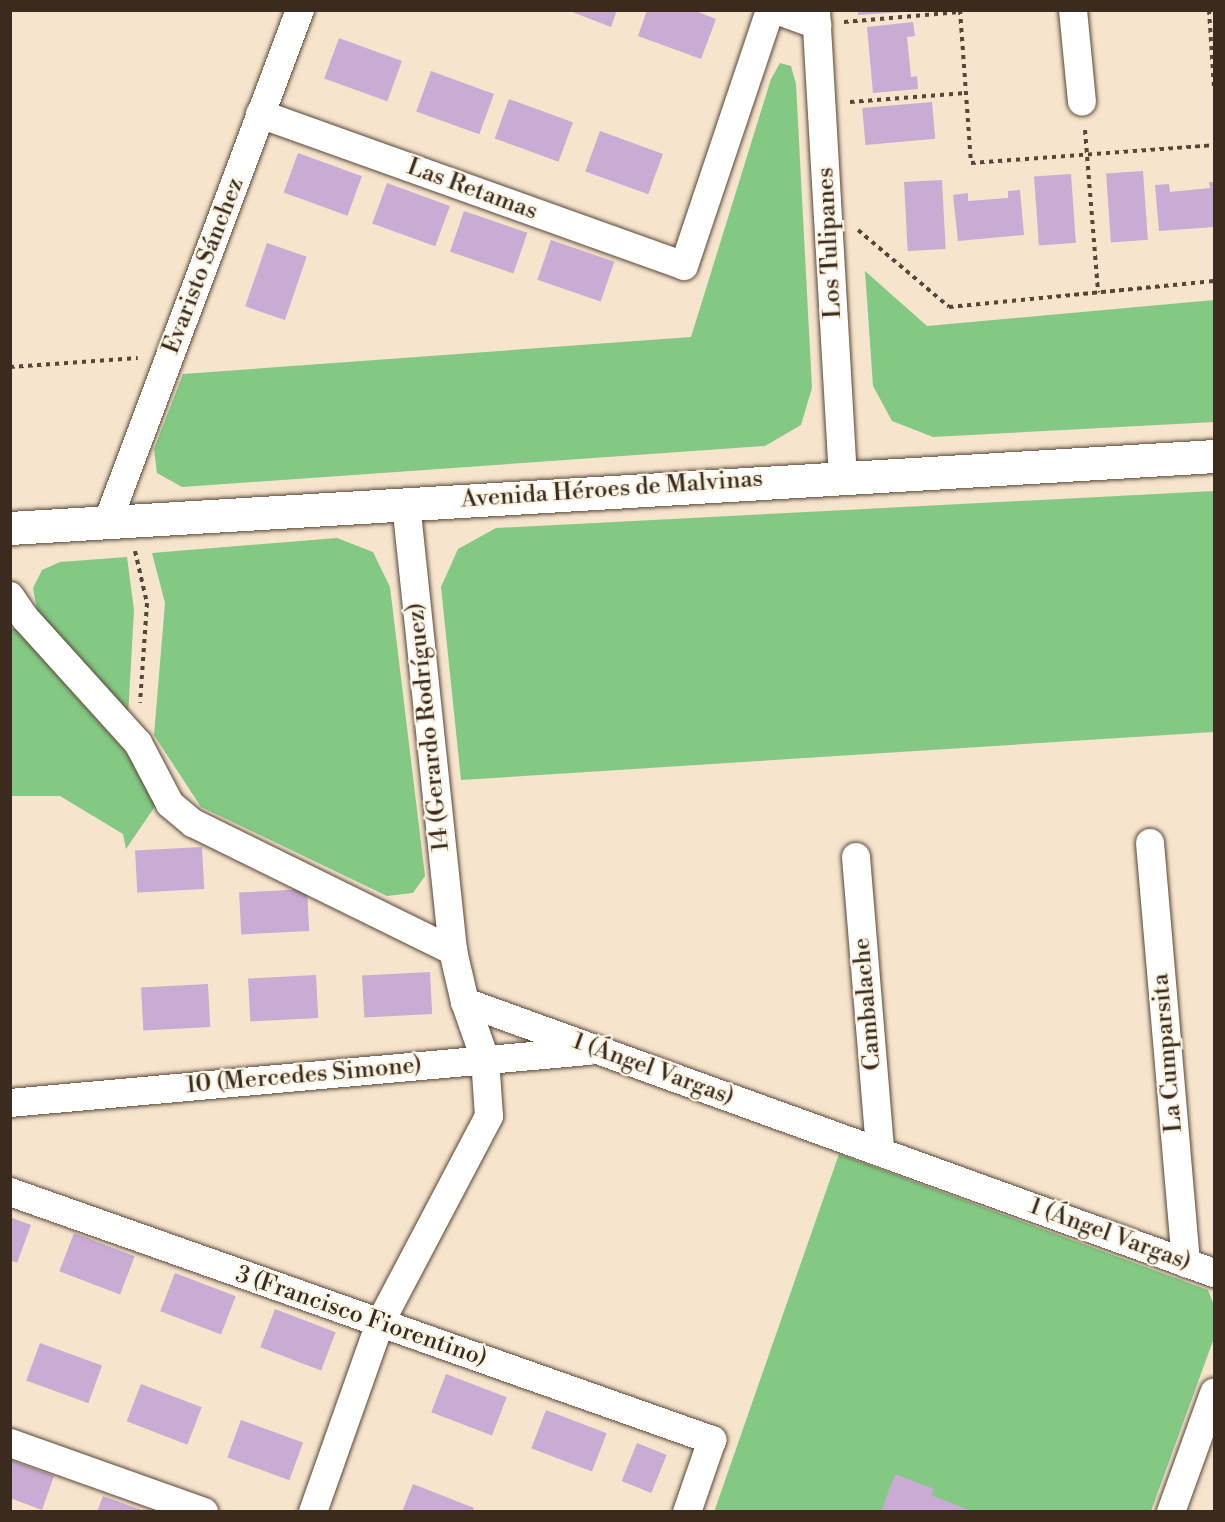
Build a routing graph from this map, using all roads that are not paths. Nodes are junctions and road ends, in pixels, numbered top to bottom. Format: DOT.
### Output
graph roads {
  1 [pos="300,10"];
  2 [pos="770,10"];
  3 [pos="776,10"];
  4 [pos="1073,10"];
  5 [pos="817,18"];
  6 [pos="1082,102"];
  7 [pos="260,114"];
  8 [pos="1215,456"];
  9 [pos="843,475"];
  10 [pos="406,503"];
  11 [pos="118,521"];
  12 [pos="10,528"];
  13 [pos="10,596"];
  14 [pos="1150,843"];
  15 [pos="856,857"];
  16 [pos="453,951"];
  17 [pos="465,1002"];
  18 [pos="598,1050"];
  19 [pos="485,1059"];
  20 [pos="10,1103"];
  21 [pos="880,1152"];
  22 [pos="10,1192"];
  23 [pos="1186,1263"];
  24 [pos="1215,1273"];
  25 [pos="380,1323"];
  26 [pos="1215,1393"];
  27 [pos="10,1443"];
  28 [pos="204,1512"];
  29 [pos="313,1512"];
  30 [pos="687,1512"];
  31 [pos="1171,1512"];
  1 -- 7 [label="street, Evaristo Sánchez"];
  2 -- 7 [label="street, Las Retamas"];
  3 -- 5 [label="street"];
  4 -- 6 [label="street"];
  5 -- 9 [label="street, Los Tulipanes"];
  7 -- 11 [label="street, Evaristo Sánchez"];
  8 -- 9 [label="main road, Avenida Héroes de Malvinas"];
  9 -- 10 [label="main road, Avenida Héroes de Malvinas"];
  10 -- 11 [label="main road, Avenida Héroes de Malvinas"];
  10 -- 16 [label="street, 14 (Gerardo Rodríguez)"];
  11 -- 12 [label="main road, Avenida Héroes de Malvinas"];
  13 -- 16 [label="street"];
  14 -- 23 [label="street, La Cumparsita"];
  15 -- 21 [label="street, Cambalache"];
  16 -- 17 [label="street"];
  17 -- 18 [label="street, 1 (Ángel Vargas)"];
  17 -- 19 [label="street"];
  18 -- 19 [label="street, 10 (Mercedes Simone)"];
  18 -- 21 [label="street, 1 (Ángel Vargas)"];
  19 -- 20 [label="street, 10 (Mercedes Simone)"];
  19 -- 25 [label="street"];
  21 -- 23 [label="street, 1 (Ángel Vargas)"];
  22 -- 25 [label="street, 3 (Francisco Fiorentino)"];
  23 -- 24 [label="street, 1 (Ángel Vargas)"];
  25 -- 29 [label="street"];
  25 -- 30 [label="street, 3 (Francisco Fiorentino)"];
  26 -- 31 [label="street"];
  27 -- 28 [label="street"];
}
